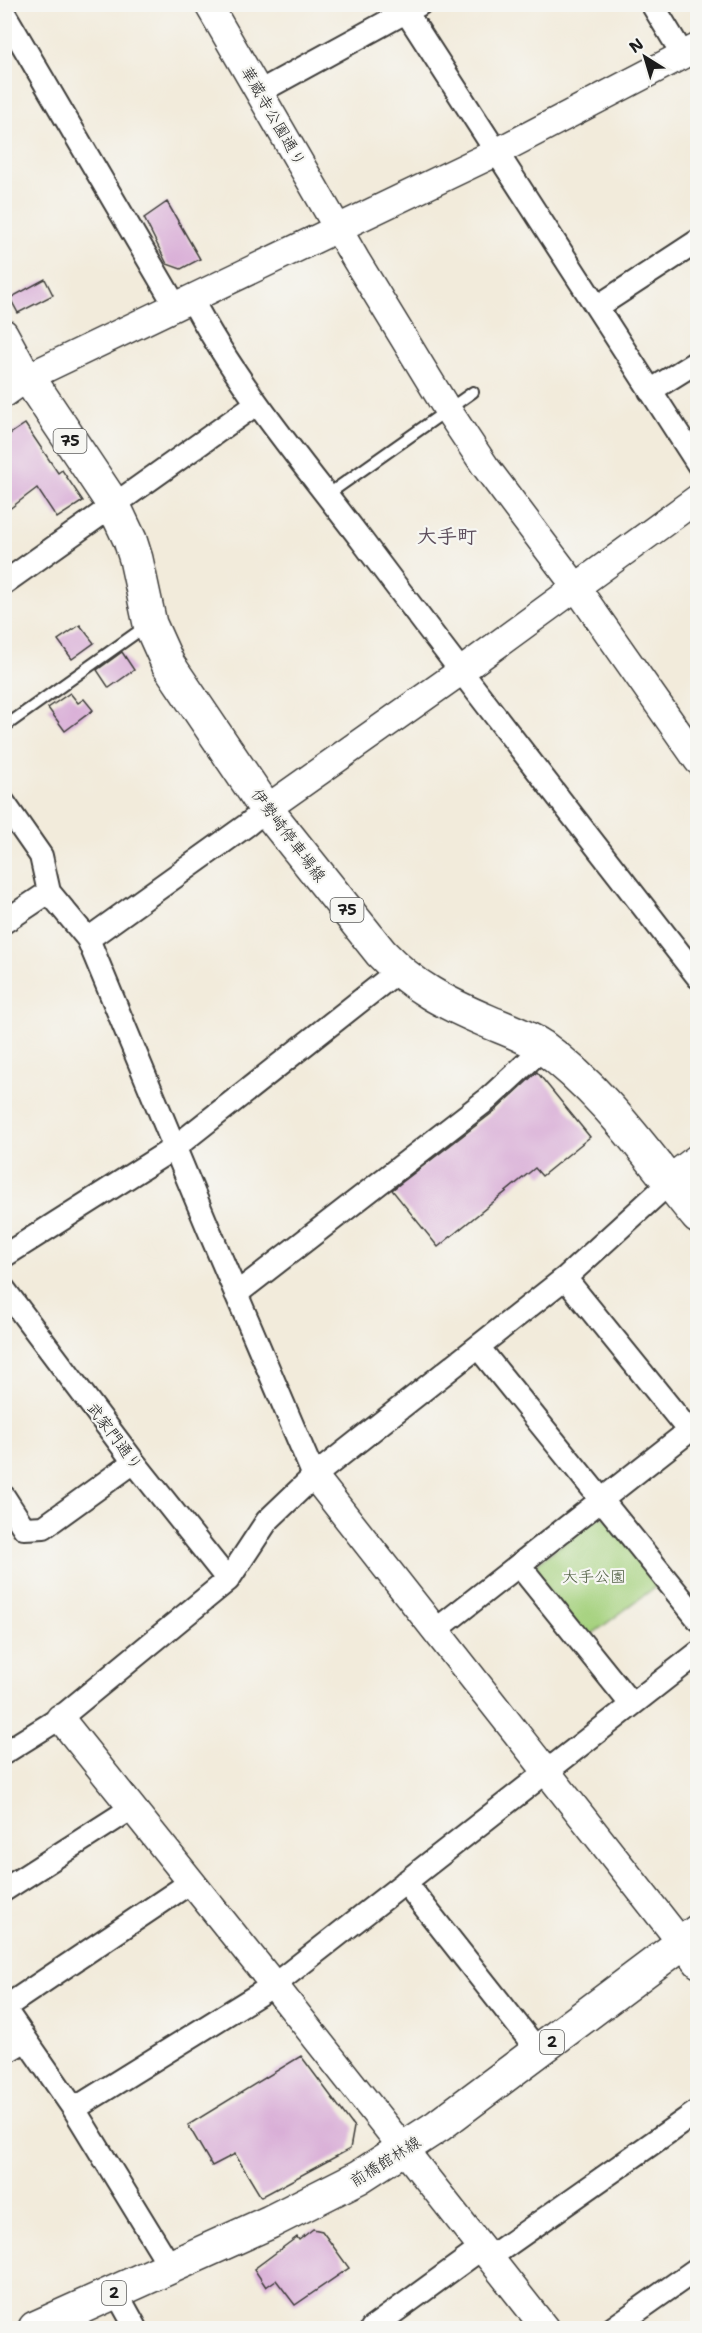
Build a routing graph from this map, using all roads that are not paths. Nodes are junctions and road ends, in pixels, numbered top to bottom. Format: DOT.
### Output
graph roads {
  1 [pos="208,4"];
  2 [pos="652,4"];
  3 [pos="409,7"];
  4 [pos="4,13"];
  5 [pos="690,51"];
  6 [pos="259,92"];
  7 [pos="495,153"];
  8 [pos="338,227"];
  9 [pos="698,241"];
  10 [pos="183,302"];
  11 [pos="597,307"];
  12 [pos="4,333"];
  13 [pos="698,361"];
  14 [pos="16,385"];
  15 [pos="650,391"];
  16 [pos="473,392"];
  17 [pos="256,404"];
  18 [pos="447,409"];
  19 [pos="698,464"];
  20 [pos="327,495"];
  21 [pos="698,498"];
  22 [pos="113,504"];
  23 [pos="4,583"];
  24 [pos="576,587"];
  25 [pos="150,624"];
  26 [pos="460,672"];
  27 [pos="4,726"];
  28 [pos="696,757"];
  29 [pos="4,802"];
  30 [pos="266,809"];
  31 [pos="49,892"];
  32 [pos="4,922"];
  33 [pos="88,939"];
  34 [pos="398,971"];
  35 [pos="698,977"];
  36 [pos="543,1048"];
  37 [pos="174,1148"];
  38 [pos="698,1161"];
  39 [pos="669,1183"];
  40 [pos="698,1217"];
  41 [pos="4,1256"];
  42 [pos="565,1278"];
  43 [pos="4,1289"];
  44 [pos="236,1294"];
  45 [pos="478,1347"];
  46 [pos="693,1427"];
  47 [pos="134,1462"];
  48 [pos="314,1476"];
  49 [pos="4,1497"];
  50 [pos="602,1500"];
  51 [pos="519,1565"];
  52 [pos="228,1580"];
  53 [pos="698,1619"];
  54 [pos="436,1630"];
  55 [pos="698,1653"];
  56 [pos="631,1704"];
  57 [pos="60,1718"];
  58 [pos="4,1753"];
  59 [pos="546,1770"];
  60 [pos="132,1808"];
  61 [pos="191,1882"];
  62 [pos="405,1882"];
  63 [pos="4,1890"];
  64 [pos="692,1946"];
  65 [pos="274,1985"];
  66 [pos="26,2040"];
  67 [pos="539,2052"];
  68 [pos="4,2053"];
  69 [pos="74,2109"];
  70 [pos="698,2111"];
  71 [pos="405,2150"];
  72 [pos="485,2253"];
  73 [pos="171,2266"];
  74 [pos="698,2268"];
  75 [pos="116,2292"];
  76 [pos="541,2327"];
  77 [pos="35,2328"];
  78 [pos="136,2328"];
  79 [pos="372,2328"];
  80 [pos="612,2328"];
  1 -- 6 [label="street, 華蔵寺公園通り"];
  2 -- 5 [label="street"];
  3 -- 6 [label="street"];
  3 -- 7 [label="street"];
  4 -- 10 [label="street"];
  5 -- 7 [label="street"];
  6 -- 8 [label="street, 華蔵寺公園通り"];
  7 -- 8 [label="street"];
  7 -- 11 [label="street"];
  8 -- 10 [label="street"];
  8 -- 18 [label="street, 華蔵寺公園通り"];
  9 -- 11 [label="street"];
  10 -- 14 [label="street"];
  10 -- 17 [label="street"];
  11 -- 15 [label="street"];
  12 -- 14 [label="street"];
  13 -- 15 [label="street"];
  14 -- 22 [label="main road, 伊勢崎停車場線 / 75"];
  15 -- 19 [label="street"];
  16 -- 18 [label="lane"];
  17 -- 20 [label="street"];
  17 -- 22 [label="street"];
  18 -- 20 [label="lane"];
  18 -- 24 [label="street, 華蔵寺公園通り"];
  20 -- 26 [label="street"];
  21 -- 24 [label="street"];
  22 -- 23 [label="street"];
  22 -- 25 [label="main road, 伊勢崎停車場線 / 75"];
  24 -- 26 [label="street"];
  24 -- 28 [label="street, 華蔵寺公園通り"];
  25 -- 27 [label="lane"];
  25 -- 30 [label="main road, 伊勢崎停車場線 / 75"];
  26 -- 30 [label="street"];
  26 -- 35 [label="street"];
  29 -- 31 [label="street"];
  30 -- 33 [label="street"];
  30 -- 34 [label="main road, 伊勢崎停車場線 / 75"];
  31 -- 32 [label="street"];
  31 -- 33 [label="street"];
  33 -- 37 [label="street"];
  34 -- 36 [label="main road, 伊勢崎停車場線 / 75"];
  34 -- 37 [label="street"];
  36 -- 39 [label="main road, 伊勢崎停車場線 / 75"];
  36 -- 44 [label="street"];
  37 -- 41 [label="street"];
  37 -- 44 [label="street"];
  38 -- 39 [label="main road"];
  39 -- 40 [label="main road, 伊勢崎停車場線 / 75"];
  39 -- 42 [label="street"];
  42 -- 45 [label="street"];
  42 -- 46 [label="street"];
  43 -- 47 [label="street, 武家門通り"];
  44 -- 48 [label="street"];
  45 -- 48 [label="street"];
  45 -- 50 [label="street"];
  46 -- 50 [label="street"];
  47 -- 49 [label="street"];
  47 -- 52 [label="street, 武家門通り"];
  48 -- 52 [label="street"];
  48 -- 54 [label="street"];
  50 -- 51 [label="street"];
  50 -- 53 [label="street"];
  51 -- 54 [label="street"];
  51 -- 56 [label="street"];
  52 -- 57 [label="street"];
  54 -- 59 [label="street"];
  55 -- 56 [label="street"];
  56 -- 59 [label="street"];
  57 -- 58 [label="street"];
  57 -- 60 [label="street"];
  59 -- 62 [label="street"];
  59 -- 64 [label="street"];
  60 -- 61 [label="street"];
  60 -- 63 [label="street"];
  61 -- 65 [label="street"];
  61 -- 66 [label="street"];
  62 -- 65 [label="street"];
  62 -- 67 [label="street"];
  64 -- 67 [label="main road, 前橋館林線 / 2"];
  65 -- 69 [label="street"];
  65 -- 71 [label="street"];
  66 -- 68 [label="street"];
  66 -- 69 [label="street"];
  67 -- 71 [label="main road, 前橋館林線 / 2"];
  69 -- 73 [label="street"];
  70 -- 72 [label="street"];
  71 -- 72 [label="street"];
  71 -- 73 [label="main road, 前橋館林線 / 2"];
  72 -- 76 [label="street"];
  72 -- 79 [label="street"];
  73 -- 75 [label="main road, 前橋館林線 / 2"];
  74 -- 80 [label="street"];
  75 -- 77 [label="main road, 前橋館林線 / 2"];
  75 -- 78 [label="street"];
}
